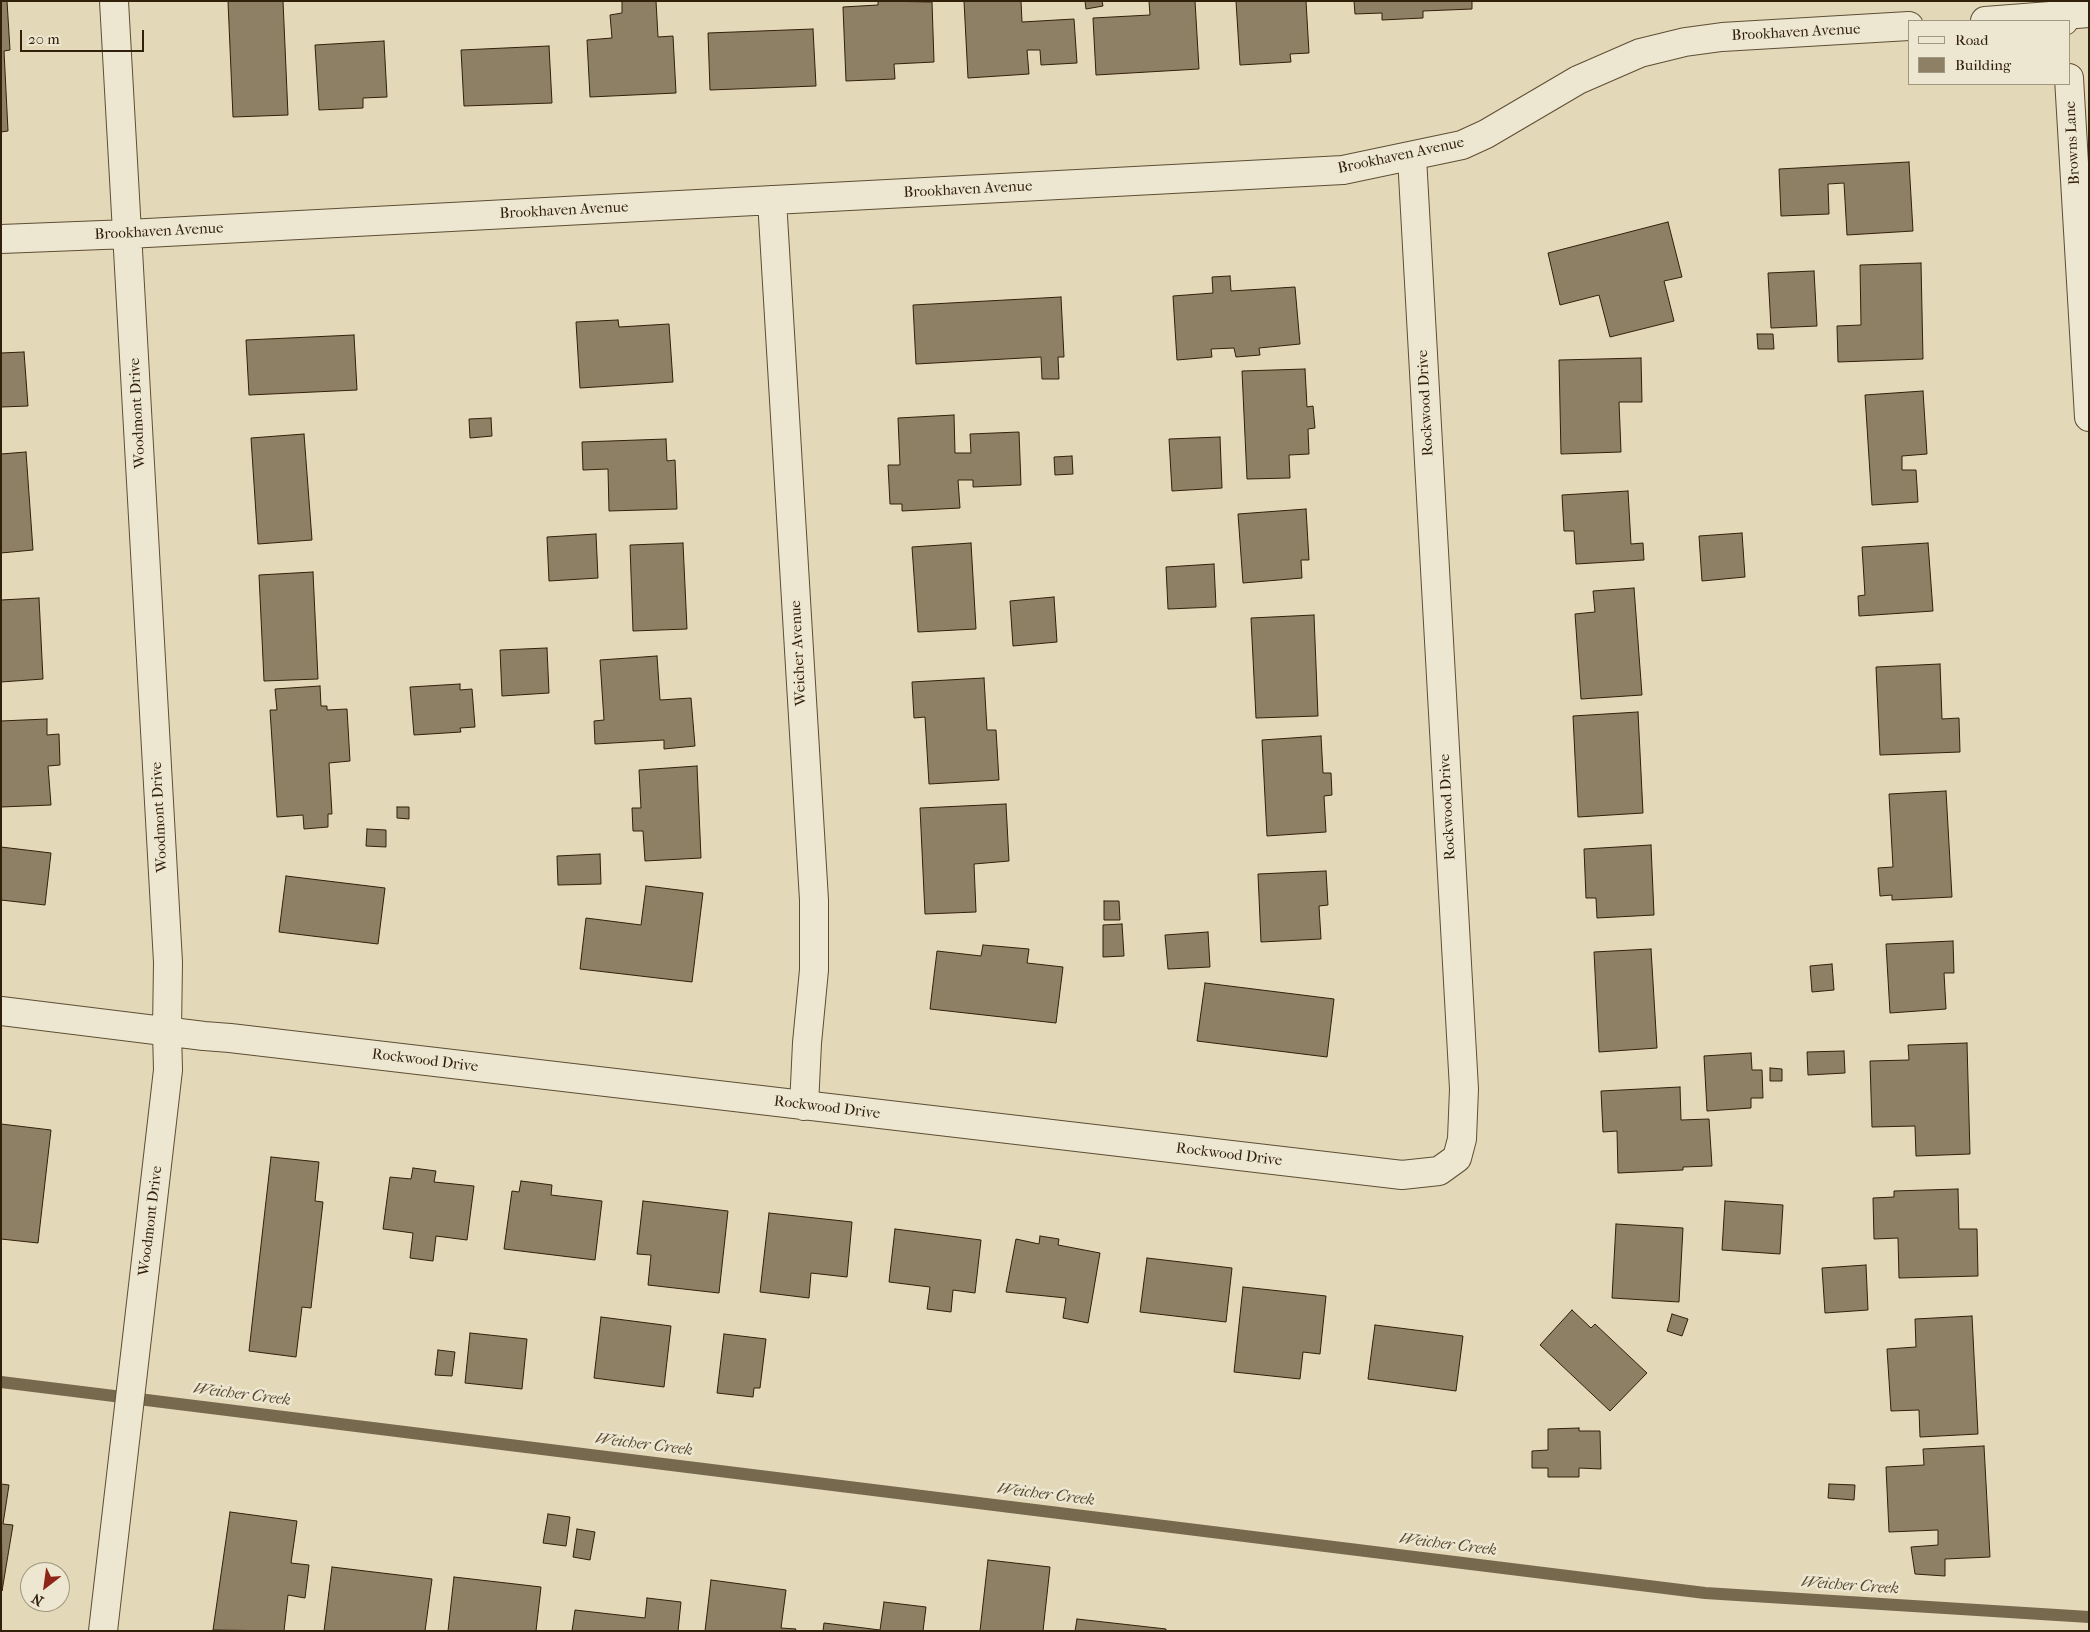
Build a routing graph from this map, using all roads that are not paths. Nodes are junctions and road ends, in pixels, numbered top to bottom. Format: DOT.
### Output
graph roads {
  1 [pos="114,1"];
  2 [pos="2070,12"];
  3 [pos="1994,20"];
  4 [pos="1908,26"];
  5 [pos="2069,85"];
  6 [pos="1412,157"];
  7 [pos="772,200"];
  8 [pos="128,234"];
  9 [pos="1,239"];
  10 [pos="2089,417"];
  11 [pos="1,1011"];
  12 [pos="167,1030"];
  13 [pos="804,1106"];
  14 [pos="102,1631"];
  1 -- 8 [label="street, Woodmont Drive"];
  2 -- 3 [label="street"];
  4 -- 6 [label="street, Brookhaven Avenue"];
  5 -- 10 [label="street, Browns Lane"];
  6 -- 7 [label="street, Brookhaven Avenue"];
  6 -- 13 [label="street, Rockwood Drive"];
  7 -- 8 [label="street, Brookhaven Avenue"];
  7 -- 13 [label="street, Weicher Avenue"];
  8 -- 9 [label="street, Brookhaven Avenue"];
  8 -- 12 [label="street, Woodmont Drive"];
  11 -- 12 [label="street, Rockwood Drive"];
  12 -- 13 [label="street, Rockwood Drive"];
  12 -- 14 [label="street, Woodmont Drive"];
}
